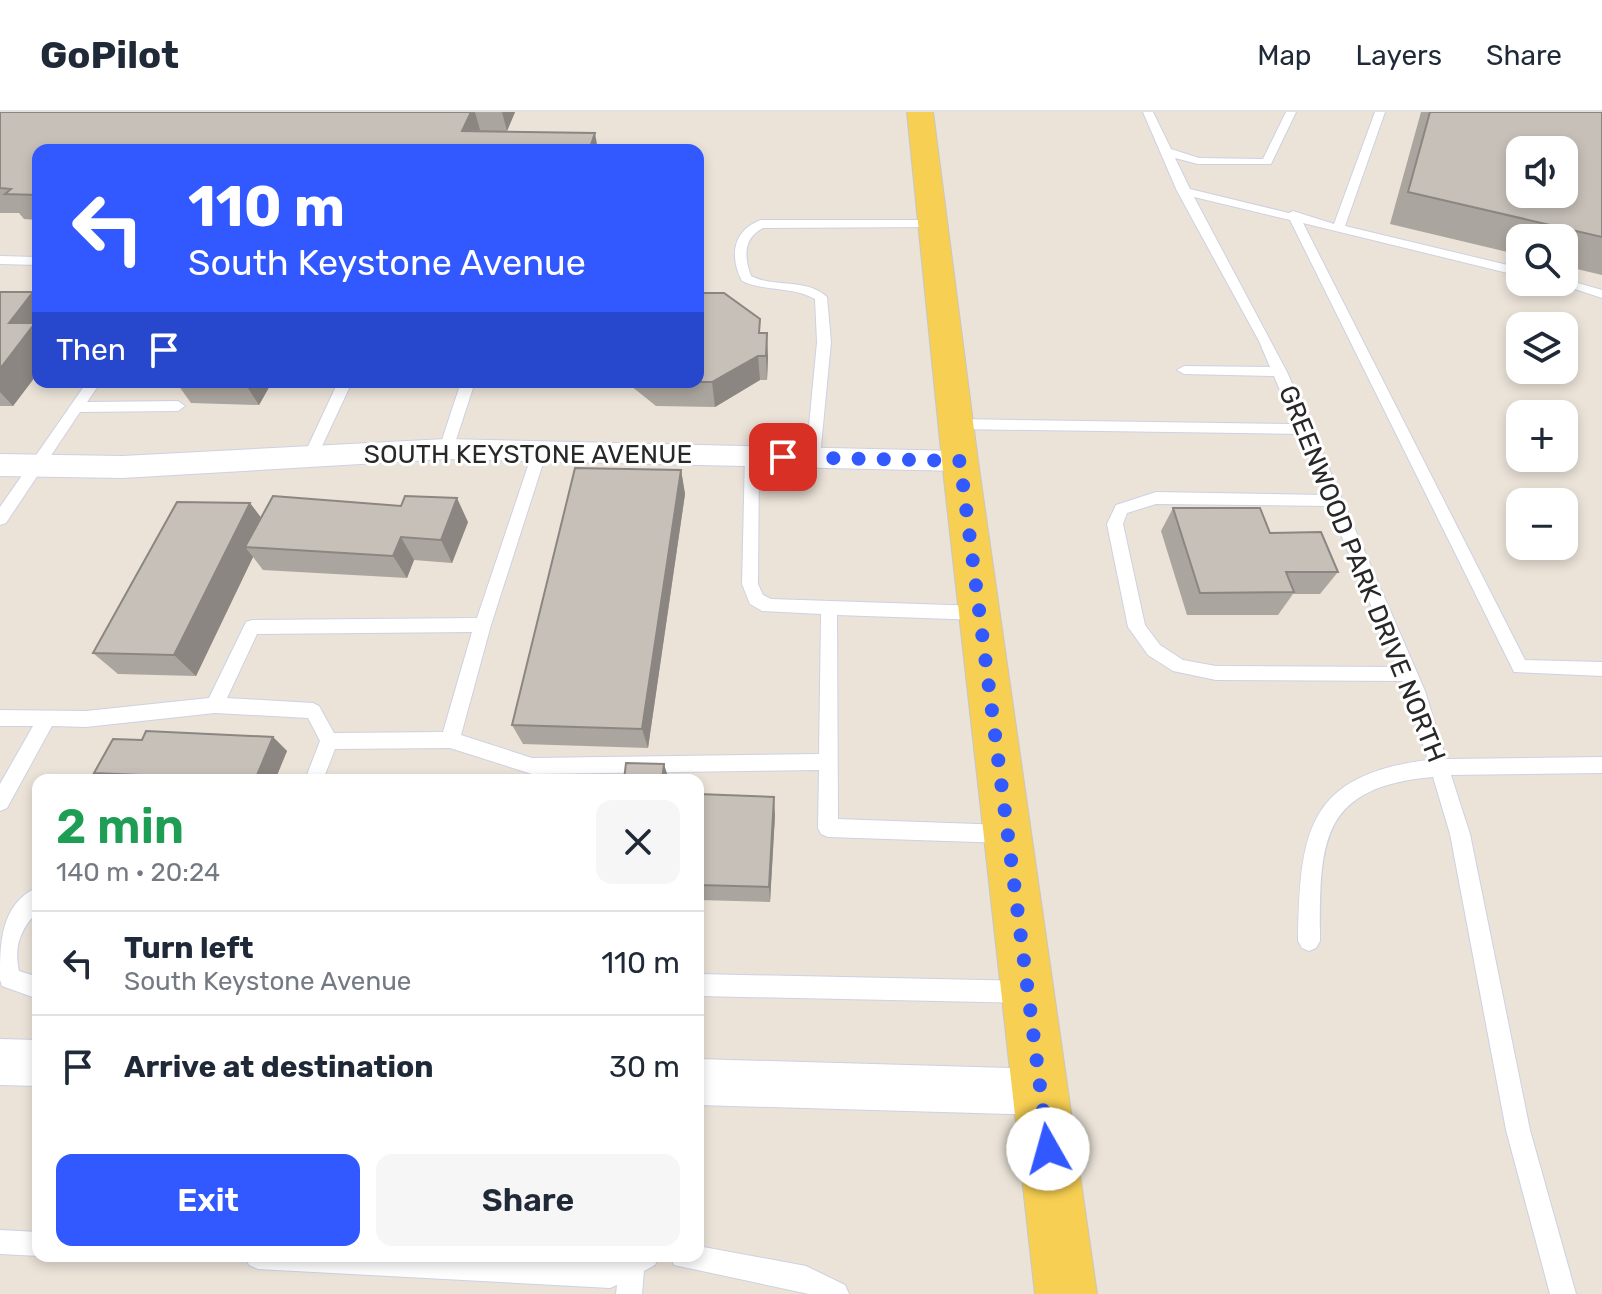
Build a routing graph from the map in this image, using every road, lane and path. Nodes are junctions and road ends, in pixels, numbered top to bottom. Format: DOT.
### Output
graph roads {
  1 [pos="920,112"];
  2 [pos="1148,112"];
  3 [pos="1291,112"];
  4 [pos="1380,112"];
  5 [pos="1165,151"];
  6 [pos="1183,191"];
  7 [pos="1293,215"];
  8 [pos="935,224"];
  9 [pos="1339,226"];
  10 [pos="0,260"];
  11 [pos="32,261"];
  12 [pos="1506,268"];
  13 [pos="1578,287"];
  14 [pos="1602,294"];
  15 [pos="1184,370"];
  16 [pos="1280,372"];
  17 [pos="90,388"];
  18 [pos="342,388"];
  19 [pos="466,388"];
  20 [pos="178,406"];
  21 [pos="76,407"];
  22 [pos="1304,429"];
  23 [pos="958,443"];
  24 [pos="446,449"];
  25 [pos="540,451"];
  26 [pos="311,455"];
  27 [pos="752,456"];
  28 [pos="813,457"];
  29 [pos="0,465"];
  30 [pos="37,465"];
  31 [pos="1335,501"];
  32 [pos="0,519"];
  33 [pos="829,608"];
  34 [pos="980,613"];
  35 [pos="483,625"];
  36 [pos="1602,669"];
  37 [pos="1409,674"];
  38 [pos="215,705"];
  39 [pos="0,718"];
  40 [pos="47,719"];
  41 [pos="450,740"];
  42 [pos="329,741"];
  43 [pos="829,762"];
  44 [pos="1602,765"];
  45 [pos="1441,766"];
  46 [pos="316,774"];
  47 [pos="0,802"];
  48 [pos="1008,835"];
  49 [pos="32,903"];
  50 [pos="1309,941"];
  51 [pos="704,985"];
  52 [pos="32,986"];
  53 [pos="1028,992"];
  54 [pos="0,1062"];
  55 [pos="32,1063"];
  56 [pos="704,1082"];
  57 [pos="1041,1092"];
  58 [pos="0,1242"];
  59 [pos="32,1244"];
  60 [pos="704,1260"];
  61 [pos="369,1262"];
  62 [pos="635,1262"];
  63 [pos="638,1262"];
  64 [pos="629,1294"];
  65 [pos="836,1294"];
  66 [pos="1066,1294"];
  67 [pos="1563,1294"];
  1 -- 8 [label="main road"];
  2 -- 5 [label="lane, GREENWOOD PARK DRIVE NORTH"];
  3 -- 5 [label="lane"];
  4 -- 9 [label="lane"];
  5 -- 6 [label="lane, GREENWOOD PARK DRIVE NORTH"];
  6 -- 7 [label="lane"];
  6 -- 16 [label="lane, GREENWOOD PARK DRIVE NORTH"];
  7 -- 9 [label="lane"];
  7 -- 36 [label="lane"];
  8 -- 23 [label="main road"];
  8 -- 28 [label="lane"];
  9 -- 12 [label="lane"];
  10 -- 11 [label="lane"];
  13 -- 14 [label="lane"];
  15 -- 16 [label="lane"];
  16 -- 22 [label="lane, GREENWOOD PARK DRIVE NORTH"];
  17 -- 21 [label="lane"];
  18 -- 26 [label="lane"];
  19 -- 24 [label="lane"];
  20 -- 21 [label="lane"];
  21 -- 30 [label="lane"];
  22 -- 23 [label="lane"];
  22 -- 31 [label="lane, GREENWOOD PARK DRIVE NORTH"];
  23 -- 28 [label="street, SOUTH KEYSTONE AVENUE"];
  23 -- 34 [label="main road"];
  24 -- 25 [label="street, SOUTH KEYSTONE AVENUE"];
  24 -- 26 [label="street, SOUTH KEYSTONE AVENUE"];
  25 -- 27 [label="street, SOUTH KEYSTONE AVENUE"];
  25 -- 35 [label="lane"];
  26 -- 30 [label="street, SOUTH KEYSTONE AVENUE"];
  27 -- 28 [label="street, SOUTH KEYSTONE AVENUE"];
  27 -- 33 [label="lane"];
  29 -- 30 [label="street, SOUTH KEYSTONE AVENUE"];
  30 -- 32 [label="lane"];
  31 -- 37 [label="lane, GREENWOOD PARK DRIVE NORTH"];
  31 -- 37 [label="lane"];
  33 -- 34 [label="lane"];
  33 -- 43 [label="lane"];
  34 -- 48 [label="main road"];
  35 -- 38 [label="lane"];
  35 -- 41 [label="lane"];
  37 -- 45 [label="lane, GREENWOOD PARK DRIVE NORTH"];
  38 -- 40 [label="lane"];
  38 -- 42 [label="lane"];
  39 -- 40 [label="lane"];
  40 -- 47 [label="lane"];
  41 -- 42 [label="lane"];
  41 -- 43 [label="lane"];
  42 -- 46 [label="lane"];
  43 -- 48 [label="lane"];
  44 -- 45 [label="lane"];
  45 -- 50 [label="lane"];
  45 -- 67 [label="lane, GREENWOOD PARK DRIVE NORTH"];
  48 -- 53 [label="main road"];
  49 -- 52 [label="lane"];
  51 -- 53 [label="lane"];
  53 -- 57 [label="main road"];
  54 -- 55 [label="street"];
  56 -- 57 [label="street"];
  57 -- 66 [label="main road"];
  58 -- 59 [label="lane"];
  60 -- 65 [label="lane"];
  61 -- 62 [label="lane"];
  63 -- 64 [label="lane"];
}
